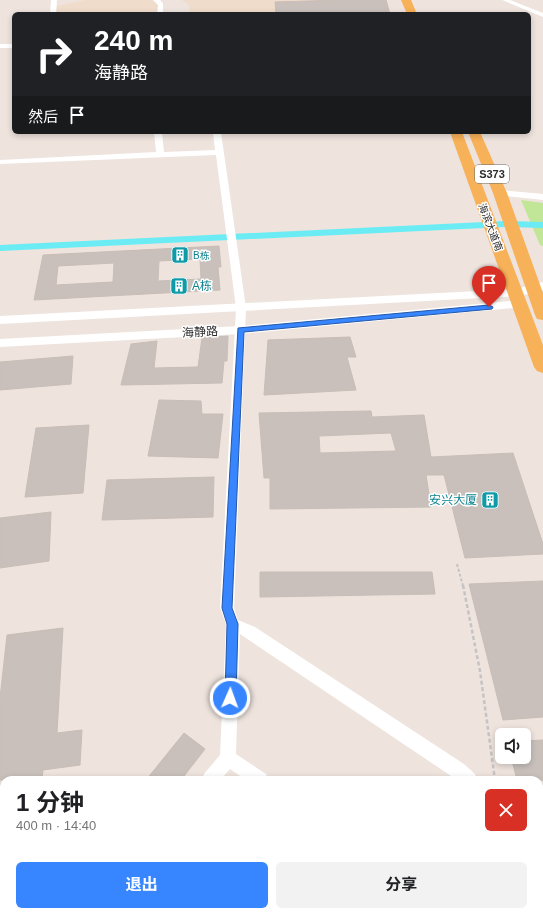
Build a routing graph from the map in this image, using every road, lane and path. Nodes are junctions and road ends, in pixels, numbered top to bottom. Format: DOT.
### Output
graph roads {
  1 [pos="54,0"];
  2 [pos="156,0"];
  3 [pos="406,0"];
  4 [pos="505,0"];
  5 [pos="53,12"];
  6 [pos="160,12"];
  7 [pos="411,12"];
  8 [pos="543,15"];
  9 [pos="0,46"];
  10 [pos="12,46"];
  11 [pos="158,134"];
  12 [pos="217,134"];
  13 [pos="457,134"];
  14 [pos="475,134"];
  15 [pos="219,152"];
  16 [pos="160,155"];
  17 [pos="0,162"];
  18 [pos="500,193"];
  19 [pos="543,197"];
  20 [pos="539,293"];
  21 [pos="518,299"];
  22 [pos="241,308"];
  23 [pos="543,316"];
  24 [pos="0,320"];
  25 [pos="240,330"];
  26 [pos="0,343"];
  27 [pos="543,367"];
  28 [pos="457,564"];
  29 [pos="233,624"];
  30 [pos="228,758"];
  31 [pos="213,776"];
  32 [pos="254,776"];
  33 [pos="465,776"];
  34 [pos="494,776"];
  1 -- 5 [label="street"];
  2 -- 6 [label="street"];
  3 -- 7 [label="main road"];
  4 -- 8 [label="street"];
  9 -- 10 [label="street"];
  11 -- 16 [label="street"];
  12 -- 15 [label="street"];
  13 -- 21 [label="main road, 海滨大道南 / S373"];
  14 -- 18 [label="main road, 海滨大道南 / S373"];
  15 -- 16 [label="street"];
  15 -- 22 [label="street"];
  16 -- 17 [label="street"];
  18 -- 19 [label="street"];
  18 -- 20 [label="main road, 海滨大道南 / S373"];
  20 -- 21 [label="main road"];
  20 -- 23 [label="main road, 海滨大道南 / S373"];
  21 -- 22 [label="street, 海静路"];
  21 -- 25 [label="street, 海静路"];
  21 -- 27 [label="main road, 海滨大道南 / S373"];
  22 -- 24 [label="street, 海静路"];
  22 -- 25 [label="street"];
  25 -- 26 [label="street, 海静路"];
  25 -- 29 [label="street"];
  28 -- 34 [label="path"];
  29 -- 30 [label="street"];
  29 -- 33 [label="street"];
  30 -- 31 [label="street"];
  30 -- 32 [label="street"];
}
